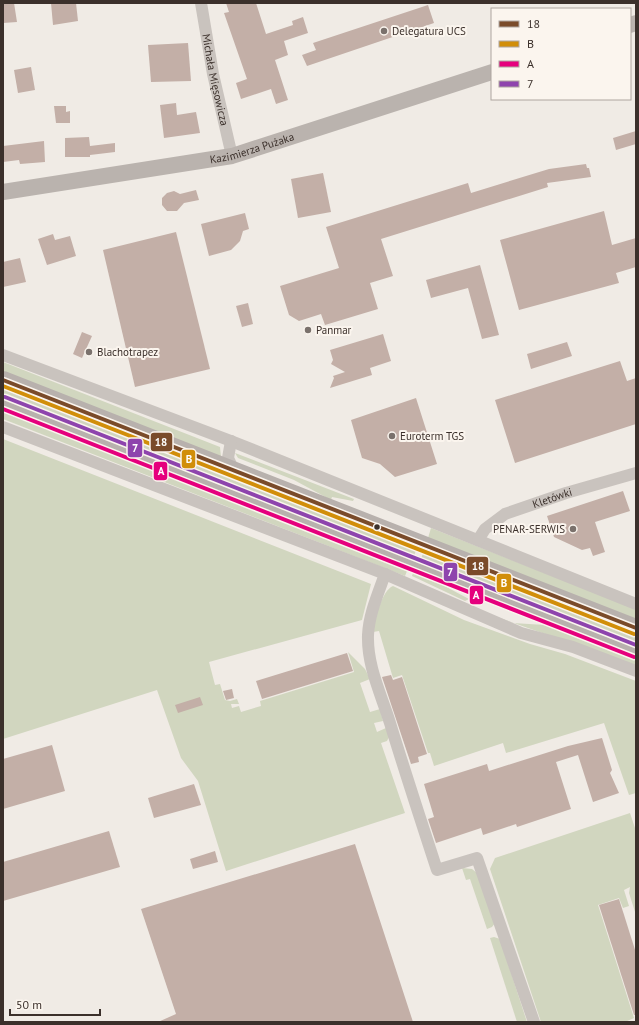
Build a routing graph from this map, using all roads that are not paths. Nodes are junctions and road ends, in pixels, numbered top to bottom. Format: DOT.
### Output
graph roads {
  1 [pos="201,3"];
  2 [pos="491,72"];
  3 [pos="232,156"];
  4 [pos="3,192"];
  5 [pos="3,355"];
  6 [pos="3,380"];
  7 [pos="3,403"];
  8 [pos="3,427"];
  9 [pos="231,441"];
  10 [pos="234,471"];
  11 [pos="636,473"];
  12 [pos="478,540"];
  13 [pos="385,574"];
  14 [pos="636,604"];
  15 [pos="636,628"];
  16 [pos="636,651"];
  17 [pos="636,672"];
  18 [pos="534,1022"];
  1 -- 3 [label="street, Michała Mięsowicza"];
  2 -- 3 [label="street, Kazimierza Pużaka"];
  3 -- 4 [label="street, Kazimierza Pużaka"];
  5 -- 9 [label="street"];
  6 -- 10 [label="main road"];
  7 -- 16 [label="main road"];
  8 -- 13 [label="street"];
  9 -- 10 [label="street"];
  9 -- 12 [label="street"];
  10 -- 15 [label="main road"];
  11 -- 12 [label="street, Kletówki"];
  12 -- 14 [label="street"];
  13 -- 17 [label="street"];
  13 -- 18 [label="street"];
}
